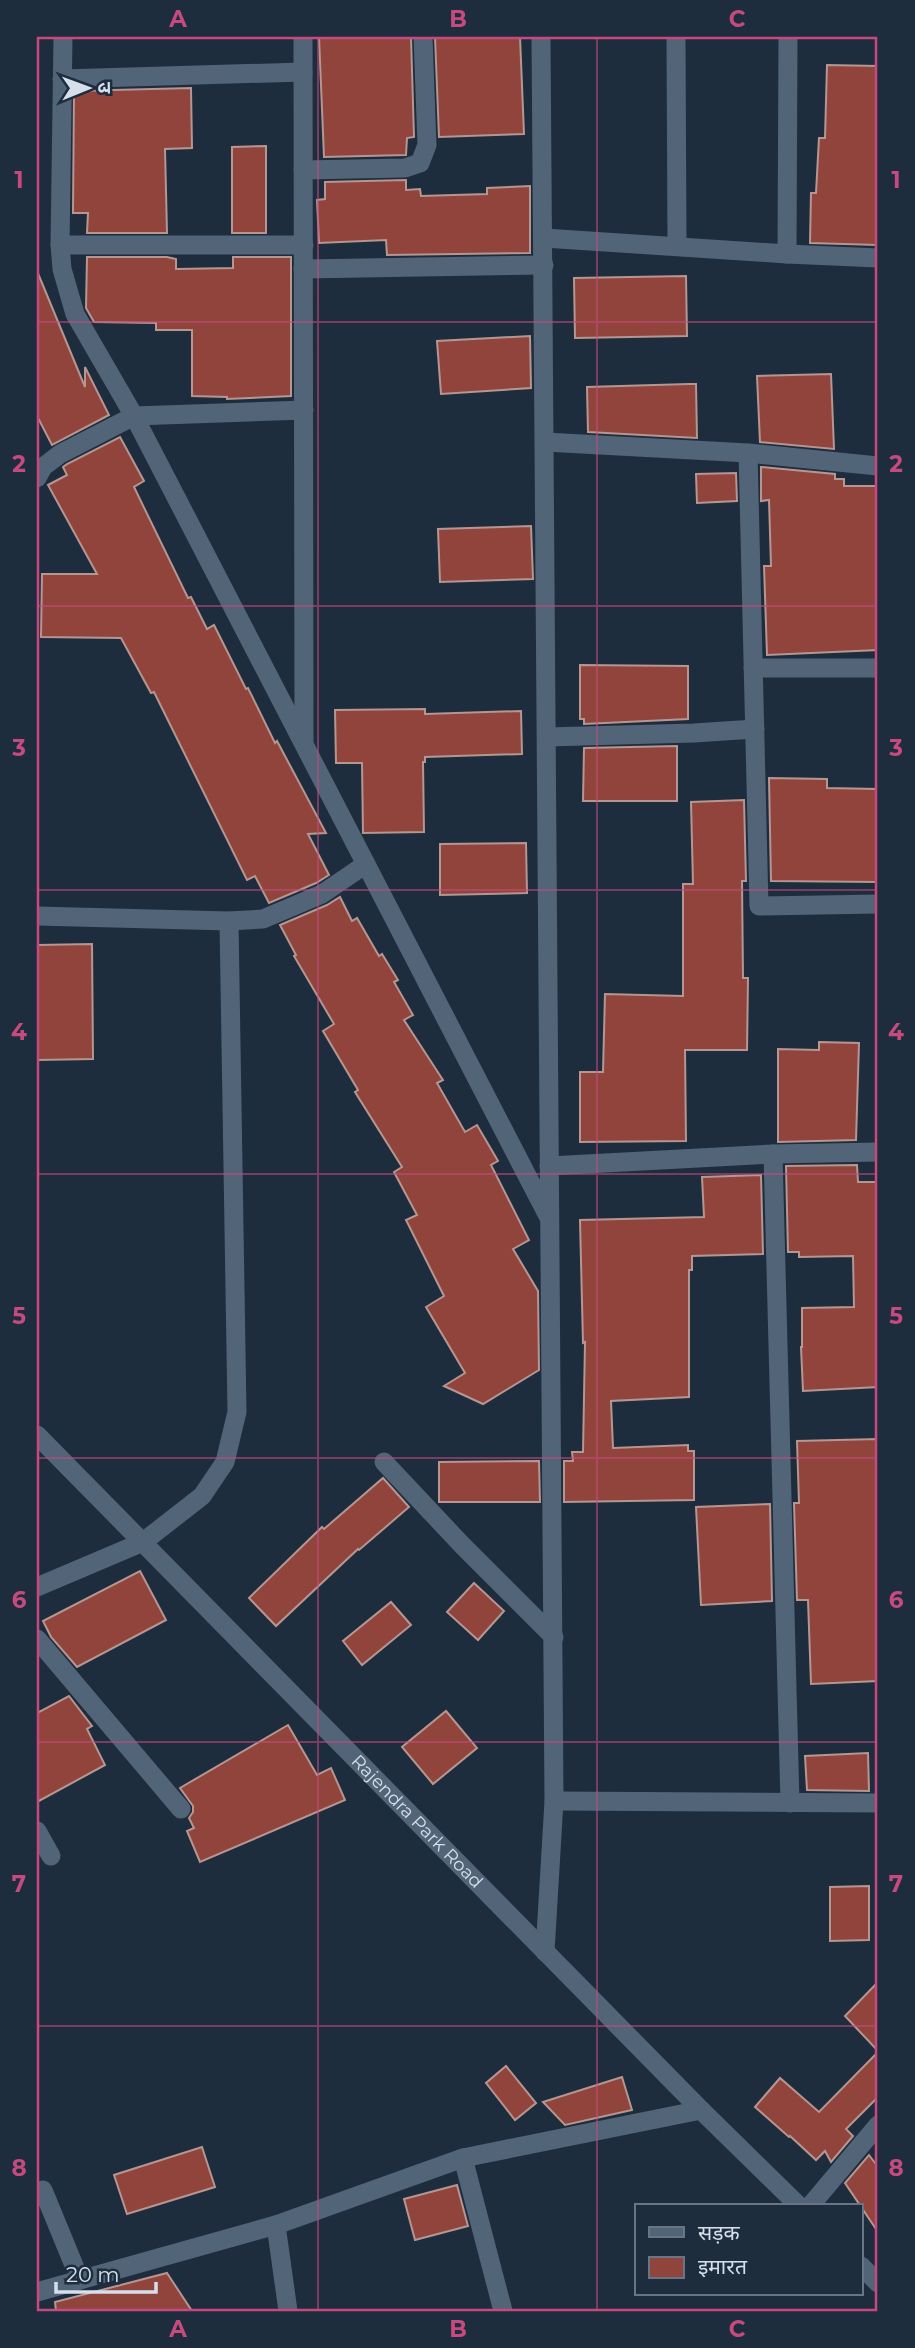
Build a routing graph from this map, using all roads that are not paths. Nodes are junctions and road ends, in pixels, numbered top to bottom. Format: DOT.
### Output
graph roads {
  1 [pos="63,37"];
  2 [pos="303,37"];
  3 [pos="423,37"];
  4 [pos="541,37"];
  5 [pos="676,37"];
  6 [pos="788,37"];
  7 [pos="303,72"];
  8 [pos="62,79"];
  9 [pos="303,170"];
  10 [pos="544,238"];
  11 [pos="60,245"];
  12 [pos="304,246"];
  13 [pos="677,246"];
  14 [pos="787,254"];
  15 [pos="878,258"];
  16 [pos="544,265"];
  17 [pos="303,269"];
  18 [pos="304,410"];
  19 [pos="134,416"];
  20 [pos="545,442"];
  21 [pos="748,453"];
  22 [pos="878,466"];
  23 [pos="37,478"];
  24 [pos="753,668"];
  25 [pos="878,668"];
  26 [pos="755,729"];
  27 [pos="547,737"];
  28 [pos="304,746"];
  29 [pos="366,864"];
  30 [pos="878,904"];
  31 [pos="37,916"];
  32 [pos="229,921"];
  33 [pos="878,1152"];
  34 [pos="773,1154"];
  35 [pos="549,1166"];
  36 [pos="551,1222"];
  37 [pos="37,1435"];
  38 [pos="384,1462"];
  39 [pos="142,1542"];
  40 [pos="37,1587"];
  41 [pos="554,1637"];
  42 [pos="37,1639"];
  43 [pos="554,1801"];
  44 [pos="790,1803"];
  45 [pos="878,1803"];
  46 [pos="181,1810"];
  47 [pos="37,1831"];
  48 [pos="51,1856"];
  49 [pos="545,1952"];
  50 [pos="701,2110"];
  51 [pos="878,2124"];
  52 [pos="463,2158"];
  53 [pos="43,2190"];
  54 [pos="797,2204"];
  55 [pos="812,2204"];
  56 [pos="276,2225"];
  57 [pos="862,2267"];
  58 [pos="80,2280"];
  59 [pos="878,2283"];
  60 [pos="37,2292"];
  61 [pos="288,2311"];
  62 [pos="503,2311"];
  1 -- 8 [label="street"];
  2 -- 7 [label="street"];
  3 -- 9 [label="street"];
  4 -- 10 [label="street"];
  5 -- 13 [label="street"];
  6 -- 14 [label="street"];
  7 -- 8 [label="street"];
  7 -- 9 [label="street"];
  8 -- 11 [label="street"];
  9 -- 12 [label="street"];
  10 -- 13 [label="street"];
  10 -- 16 [label="street"];
  11 -- 12 [label="street"];
  11 -- 19 [label="street"];
  12 -- 17 [label="street"];
  13 -- 14 [label="street"];
  14 -- 15 [label="street"];
  16 -- 17 [label="street"];
  16 -- 20 [label="street"];
  17 -- 18 [label="street"];
  18 -- 19 [label="street"];
  18 -- 28 [label="street"];
  19 -- 23 [label="street"];
  19 -- 28 [label="street"];
  20 -- 21 [label="street"];
  20 -- 27 [label="street"];
  21 -- 22 [label="street"];
  21 -- 24 [label="street"];
  24 -- 25 [label="street"];
  24 -- 26 [label="street"];
  26 -- 27 [label="street"];
  26 -- 30 [label="street"];
  27 -- 35 [label="street"];
  28 -- 29 [label="street"];
  29 -- 32 [label="street"];
  29 -- 36 [label="street"];
  31 -- 32 [label="street"];
  32 -- 39 [label="street"];
  33 -- 34 [label="street"];
  34 -- 35 [label="street"];
  34 -- 44 [label="street"];
  35 -- 36 [label="street"];
  36 -- 41 [label="street"];
  37 -- 39 [label="street, Rajendra Park Road"];
  38 -- 41 [label="street"];
  39 -- 40 [label="street"];
  39 -- 49 [label="street, Rajendra Park Road"];
  41 -- 43 [label="street"];
  42 -- 46 [label="street"];
  43 -- 44 [label="street"];
  43 -- 49 [label="street"];
  44 -- 45 [label="street"];
  47 -- 48 [label="street"];
  49 -- 50 [label="street, Rajendra Park Road"];
  50 -- 52 [label="street"];
  50 -- 54 [label="street, Rajendra Park Road"];
  51 -- 55 [label="street"];
  52 -- 56 [label="street"];
  52 -- 62 [label="street"];
  53 -- 58 [label="street"];
  56 -- 58 [label="street"];
  56 -- 61 [label="street"];
  57 -- 59 [label="street"];
  58 -- 60 [label="street"];
}
